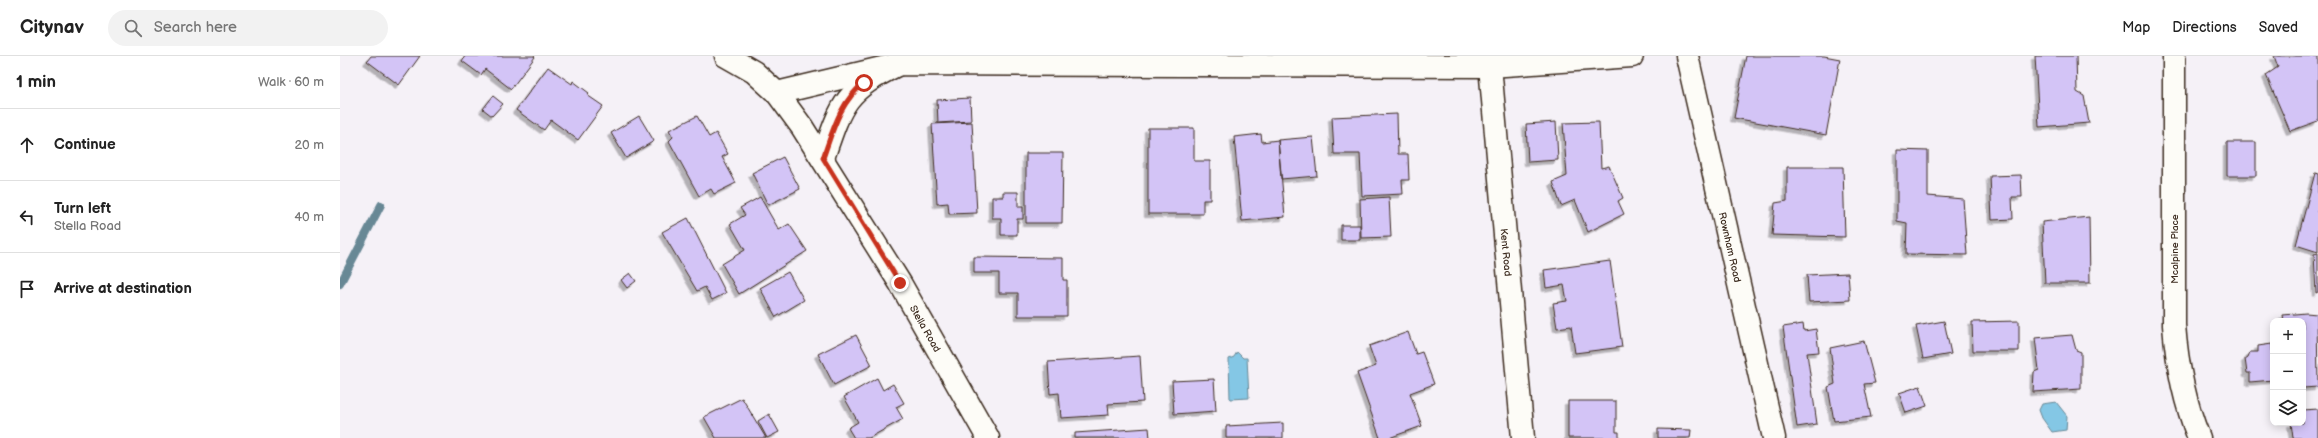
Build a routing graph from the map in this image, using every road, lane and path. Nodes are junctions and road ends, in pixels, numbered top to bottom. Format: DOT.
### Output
graph roads {
  1 [pos="726,56"];
  2 [pos="1632,56"];
  3 [pos="1687,56"];
  4 [pos="2174,56"];
  5 [pos="899,64"];
  6 [pos="1490,66"];
  7 [pos="777,93"];
  8 [pos="823,158"];
  9 [pos="988,438"];
  10 [pos="1523,438"];
  11 [pos="1774,438"];
  12 [pos="2199,438"];
  1 -- 7 [label="street, Stella Road"];
  2 -- 6 [label="street"];
  3 -- 11 [label="street, Rownham Road"];
  4 -- 12 [label="street, Mcalpine Place"];
  5 -- 6 [label="street"];
  5 -- 7 [label="street"];
  5 -- 8 [label="street"];
  6 -- 10 [label="street, Kent Road"];
  7 -- 8 [label="street, Stella Road"];
  8 -- 9 [label="street, Stella Road"];
}
